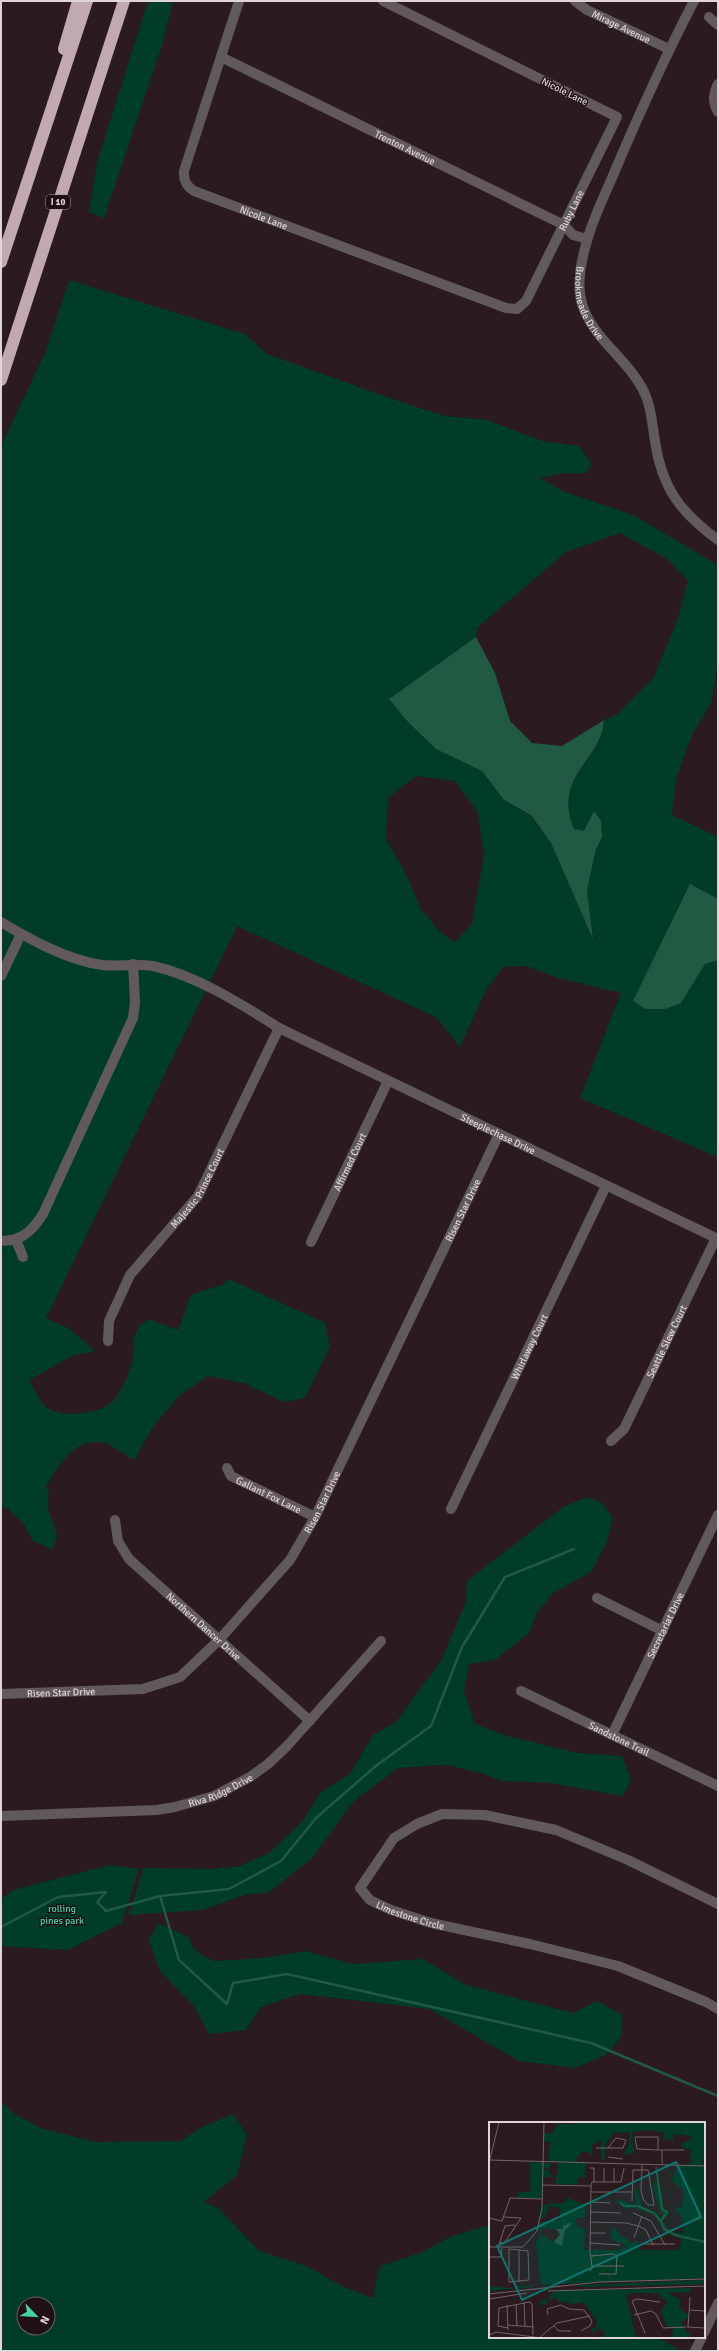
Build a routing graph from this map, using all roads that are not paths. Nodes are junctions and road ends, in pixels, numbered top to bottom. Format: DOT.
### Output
graph roads {
  1 [pos="78,1"];
  2 [pos="87,1"];
  3 [pos="124,1"];
  4 [pos="239,1"];
  5 [pos="383,1"];
  6 [pos="575,1"];
  7 [pos="694,1"];
  8 [pos="710,17"];
  9 [pos="718,25"];
  10 [pos="669,49"];
  11 [pos="221,57"];
  12 [pos="718,84"];
  13 [pos="60,86"];
  14 [pos="718,112"];
  15 [pos="617,117"];
  16 [pos="564,225"];
  17 [pos="587,239"];
  18 [pos="1,262"];
  19 [pos="524,304"];
  20 [pos="1,380"];
  21 [pos="718,540"];
  22 [pos="1,922"];
  23 [pos="21,934"];
  24 [pos="133,964"];
  25 [pos="1,976"];
  26 [pos="279,1028"];
  27 [pos="388,1081"];
  28 [pos="499,1134"];
  29 [pos="606,1186"];
  30 [pos="717,1239"];
  31 [pos="16,1240"];
  32 [pos="1,1241"];
  33 [pos="311,1242"];
  34 [pos="23,1257"];
  35 [pos="108,1341"];
  36 [pos="611,1441"];
  37 [pos="227,1468"];
  38 [pos="451,1509"];
  39 [pos="718,1515"];
  40 [pos="315,1517"];
  41 [pos="115,1520"];
  42 [pos="597,1598"];
  43 [pos="663,1631"];
  44 [pos="220,1640"];
  45 [pos="381,1641"];
  46 [pos="521,1691"];
  47 [pos="1,1694"];
  48 [pos="310,1721"];
  49 [pos="612,1735"];
  50 [pos="718,1786"];
  51 [pos="1,1816"];
  52 [pos="718,1904"];
  53 [pos="718,2009"];
  54 [pos="718,2303"];
  55 [pos="705,2331"];
  56 [pos="702,2338"];
  57 [pos="695,2351"];
  1 -- 13 [label="highway"];
  2 -- 13 [label="highway"];
  3 -- 20 [label="highway, I 10"];
  4 -- 11 [label="street, Nicole Lane"];
  5 -- 15 [label="street, Nicole Lane"];
  6 -- 10 [label="street, Mirage Avenue"];
  7 -- 10 [label="street, Brookmeade Drive"];
  8 -- 9 [label="street"];
  10 -- 17 [label="street, Brookmeade Drive"];
  11 -- 16 [label="street, Trenton Avenue"];
  11 -- 19 [label="street, Nicole Lane"];
  12 -- 14 [label="street"];
  13 -- 18 [label="highway"];
  15 -- 16 [label="street, Ruby Lane"];
  16 -- 17 [label="street, Trenton Avenue"];
  16 -- 19 [label="street, Ruby Lane"];
  17 -- 21 [label="street, Brookmeade Drive"];
  22 -- 23 [label="street, Steeplechase Drive"];
  23 -- 24 [label="street, Steeplechase Drive"];
  23 -- 25 [label="street"];
  24 -- 26 [label="street, Steeplechase Drive"];
  24 -- 31 [label="street"];
  26 -- 27 [label="street, Steeplechase Drive"];
  26 -- 35 [label="street, Majestic Prince Court"];
  27 -- 28 [label="street, Steeplechase Drive"];
  27 -- 33 [label="street, Affirmed Court"];
  28 -- 29 [label="street, Steeplechase Drive"];
  28 -- 40 [label="street, Risen Star Drive"];
  29 -- 30 [label="street, Steeplechase Drive"];
  29 -- 38 [label="street, Whirlaway Court"];
  30 -- 36 [label="street, Seattle Slew Court"];
  31 -- 32 [label="street"];
  31 -- 34 [label="street"];
  37 -- 40 [label="street, Gallant Fox Lane"];
  39 -- 43 [label="street, Secretariat Drive"];
  40 -- 44 [label="street, Risen Star Drive"];
  41 -- 44 [label="street, Northern Dancer Drive"];
  42 -- 43 [label="street"];
  43 -- 49 [label="street, Secretariat Drive"];
  44 -- 47 [label="street, Risen Star Drive"];
  44 -- 48 [label="street, Northern Dancer Drive"];
  45 -- 48 [label="street, Riva Ridge Drive"];
  46 -- 49 [label="street, Sandstone Trail"];
  48 -- 51 [label="street, Riva Ridge Drive"];
  49 -- 50 [label="street, Sandstone Trail"];
  52 -- 53 [label="street, Limestone Circle"];
  54 -- 55 [label="street"];
  56 -- 57 [label="street"];
}
